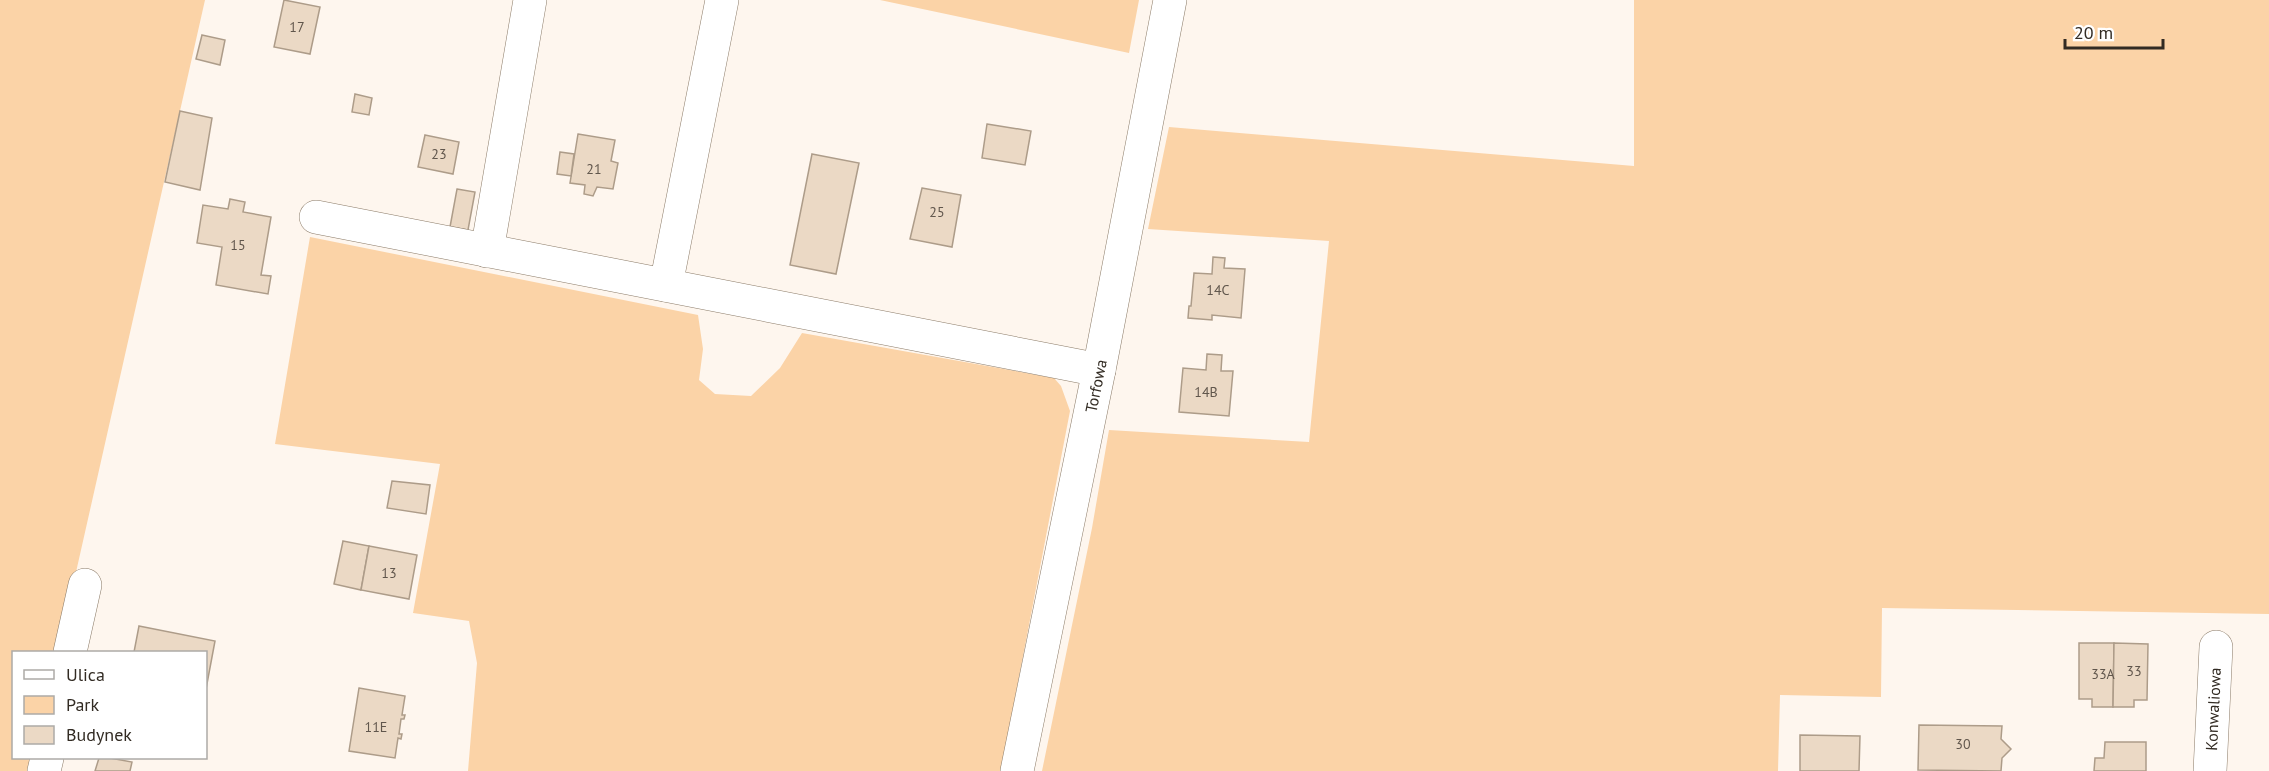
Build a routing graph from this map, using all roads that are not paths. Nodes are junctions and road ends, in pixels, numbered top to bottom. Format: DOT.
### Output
graph roads {
  1 [pos="530,0"];
  2 [pos="722,0"];
  3 [pos="1170,0"];
  4 [pos="316,218"];
  5 [pos="487,250"];
  6 [pos="666,285"];
  7 [pos="1099,370"];
  8 [pos="85,585"];
  9 [pos="2216,647"];
  10 [pos="70,651"];
  11 [pos="1017,771"];
  12 [pos="2210,771"];
  1 -- 5 [label="street"];
  2 -- 6 [label="street"];
  3 -- 7 [label="street, Torfowa"];
  4 -- 5 [label="street"];
  5 -- 6 [label="street"];
  6 -- 7 [label="street"];
  7 -- 11 [label="street, Torfowa"];
  8 -- 10 [label="street"];
  9 -- 12 [label="street, Konwaliowa"];
}
